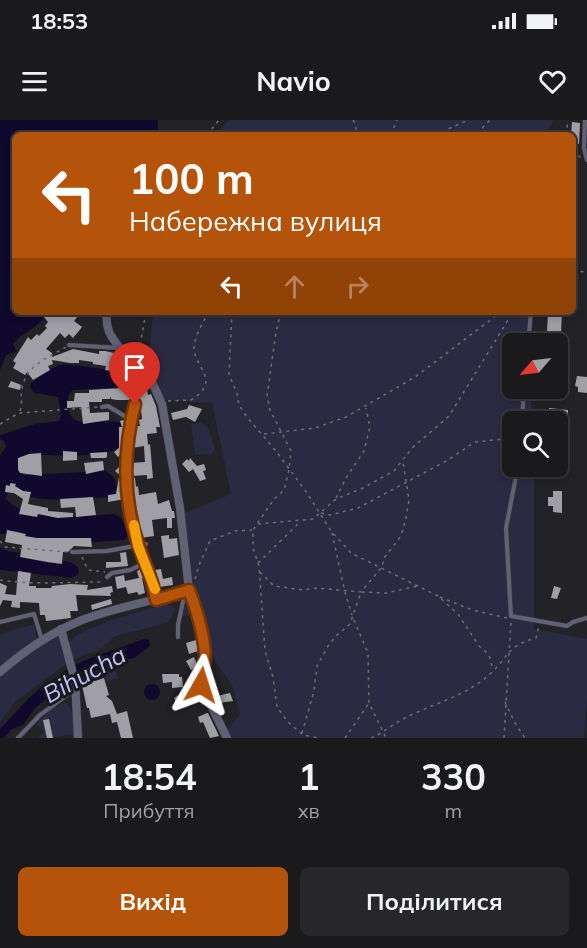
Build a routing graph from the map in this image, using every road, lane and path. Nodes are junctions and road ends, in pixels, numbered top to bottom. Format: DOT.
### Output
graph roads {
  1 [pos="219,120"];
  2 [pos="468,120"];
  3 [pos="490,120"];
  4 [pos="585,120"];
  5 [pos="209,132"];
  6 [pos="442,132"];
  7 [pos="480,132"];
  8 [pos="576,153"];
  9 [pos="581,158"];
  10 [pos="587,160"];
  11 [pos="107,315"];
  12 [pos="145,315"];
  13 [pos="207,315"];
  14 [pos="232,315"];
  15 [pos="280,315"];
  16 [pos="497,315"];
  17 [pos="511,315"];
  18 [pos="531,315"];
  19 [pos="529,333"];
  20 [pos="69,345"];
  21 [pos="120,348"];
  22 [pos="138,351"];
  23 [pos="135,404"];
  24 [pos="162,404"];
  25 [pos="366,406"];
  26 [pos="102,407"];
  27 [pos="19,413"];
  28 [pos="131,420"];
  29 [pos="0,424"];
  30 [pos="283,433"];
  31 [pos="262,434"];
  32 [pos="502,439"];
  33 [pos="403,461"];
  34 [pos="289,470"];
  35 [pos="516,477"];
  36 [pos="405,481"];
  37 [pos="336,499"];
  38 [pos="320,513"];
  39 [pos="302,520"];
  40 [pos="258,524"];
  41 [pos="253,530"];
  42 [pos="331,531"];
  43 [pos="1,542"];
  44 [pos="146,544"];
  45 [pos="138,546"];
  46 [pos="72,552"];
  47 [pos="78,552"];
  48 [pos="145,563"];
  49 [pos="258,563"];
  50 [pos="382,567"];
  51 [pos="259,571"];
  52 [pos="112,573"];
  53 [pos="107,577"];
  54 [pos="0,580"];
  55 [pos="418,585"];
  56 [pos="187,589"];
  57 [pos="345,592"];
  58 [pos="362,592"];
  59 [pos="438,596"];
  60 [pos="156,600"];
  61 [pos="511,616"];
  62 [pos="353,618"];
  63 [pos="587,618"];
  64 [pos="0,622"];
  65 [pos="540,622"];
  66 [pos="61,629"];
  67 [pos="178,637"];
  68 [pos="43,641"];
  69 [pos="510,652"];
  70 [pos="493,670"];
  71 [pos="0,672"];
  72 [pos="75,685"];
  73 [pos="505,701"];
  74 [pos="369,703"];
  75 [pos="384,732"];
  76 [pos="304,736"];
  77 [pos="18,738"];
  78 [pos="78,738"];
  79 [pos="227,738"];
  80 [pos="319,738"];
  81 [pos="345,738"];
  82 [pos="371,738"];
  83 [pos="386,738"];
  84 [pos="504,738"];
  85 [pos="525,738"];
  1 -- 5 [label="path"];
  2 -- 6 [label="path"];
  3 -- 7 [label="path"];
  4 -- 10 [label="lane"];
  8 -- 9 [label="path"];
  11 -- 21 [label="street"];
  12 -- 22 [label="path"];
  13 -- 24 [label="path"];
  14 -- 31 [label="path"];
  15 -- 30 [label="path"];
  16 -- 25 [label="path"];
  17 -- 33 [label="path"];
  18 -- 19 [label="lane"];
  20 -- 21 [label="lane"];
  20 -- 27 [label="path"];
  21 -- 22 [label="street"];
  22 -- 24 [label="street"];
  23 -- 28 [label="lane"];
  24 -- 56 [label="street"];
  25 -- 30 [label="path"];
  25 -- 37 [label="path"];
  26 -- 27 [label="path"];
  26 -- 28 [label="lane"];
  27 -- 29 [label="path"];
  28 -- 45 [label="lane"];
  30 -- 31 [label="path"];
  30 -- 34 [label="path"];
  31 -- 34 [label="path"];
  32 -- 36 [label="path"];
  33 -- 36 [label="path"];
  33 -- 37 [label="path"];
  34 -- 38 [label="path"];
  34 -- 40 [label="path"];
  35 -- 61 [label="lane"];
  36 -- 38 [label="path"];
  36 -- 50 [label="path"];
  37 -- 38 [label="path"];
  38 -- 39 [label="path"];
  38 -- 42 [label="path"];
  39 -- 40 [label="path"];
  39 -- 49 [label="path"];
  40 -- 41 [label="path"];
  41 -- 49 [label="path"];
  41 -- 56 [label="path"];
  42 -- 50 [label="path"];
  42 -- 57 [label="path"];
  43 -- 46 [label="path"];
  44 -- 45 [label="lane"];
  45 -- 47 [label="lane"];
  45 -- 48 [label="lane"];
  46 -- 47 [label="lane"];
  47 -- 52 [label="path"];
  48 -- 52 [label="lane"];
  48 -- 60 [label="lane"];
  49 -- 51 [label="path"];
  50 -- 55 [label="path"];
  50 -- 58 [label="path"];
  51 -- 57 [label="path"];
  51 -- 76 [label="path"];
  52 -- 53 [label="lane"];
  53 -- 54 [label="path"];
  55 -- 58 [label="path"];
  55 -- 59 [label="path"];
  56 -- 60 [label="street"];
  56 -- 67 [label="lane"];
  56 -- 79 [label="street"];
  57 -- 58 [label="path"];
  57 -- 62 [label="path"];
  58 -- 62 [label="path"];
  59 -- 61 [label="path"];
  59 -- 70 [label="path"];
  60 -- 66 [label="street"];
  61 -- 65 [label="lane"];
  61 -- 69 [label="path"];
  62 -- 74 [label="path"];
  62 -- 76 [label="path"];
  63 -- 65 [label="lane"];
  64 -- 68 [label="lane"];
  65 -- 69 [label="path"];
  66 -- 68 [label="street"];
  66 -- 72 [label="street"];
  68 -- 71 [label="street"];
  69 -- 70 [label="path"];
  69 -- 73 [label="path"];
  70 -- 75 [label="path"];
  72 -- 77 [label="lane"];
  72 -- 78 [label="street"];
  73 -- 84 [label="path"];
  73 -- 85 [label="path"];
  74 -- 75 [label="path"];
  74 -- 81 [label="path"];
  75 -- 82 [label="path"];
  75 -- 83 [label="path"];
  76 -- 80 [label="path"];
}
